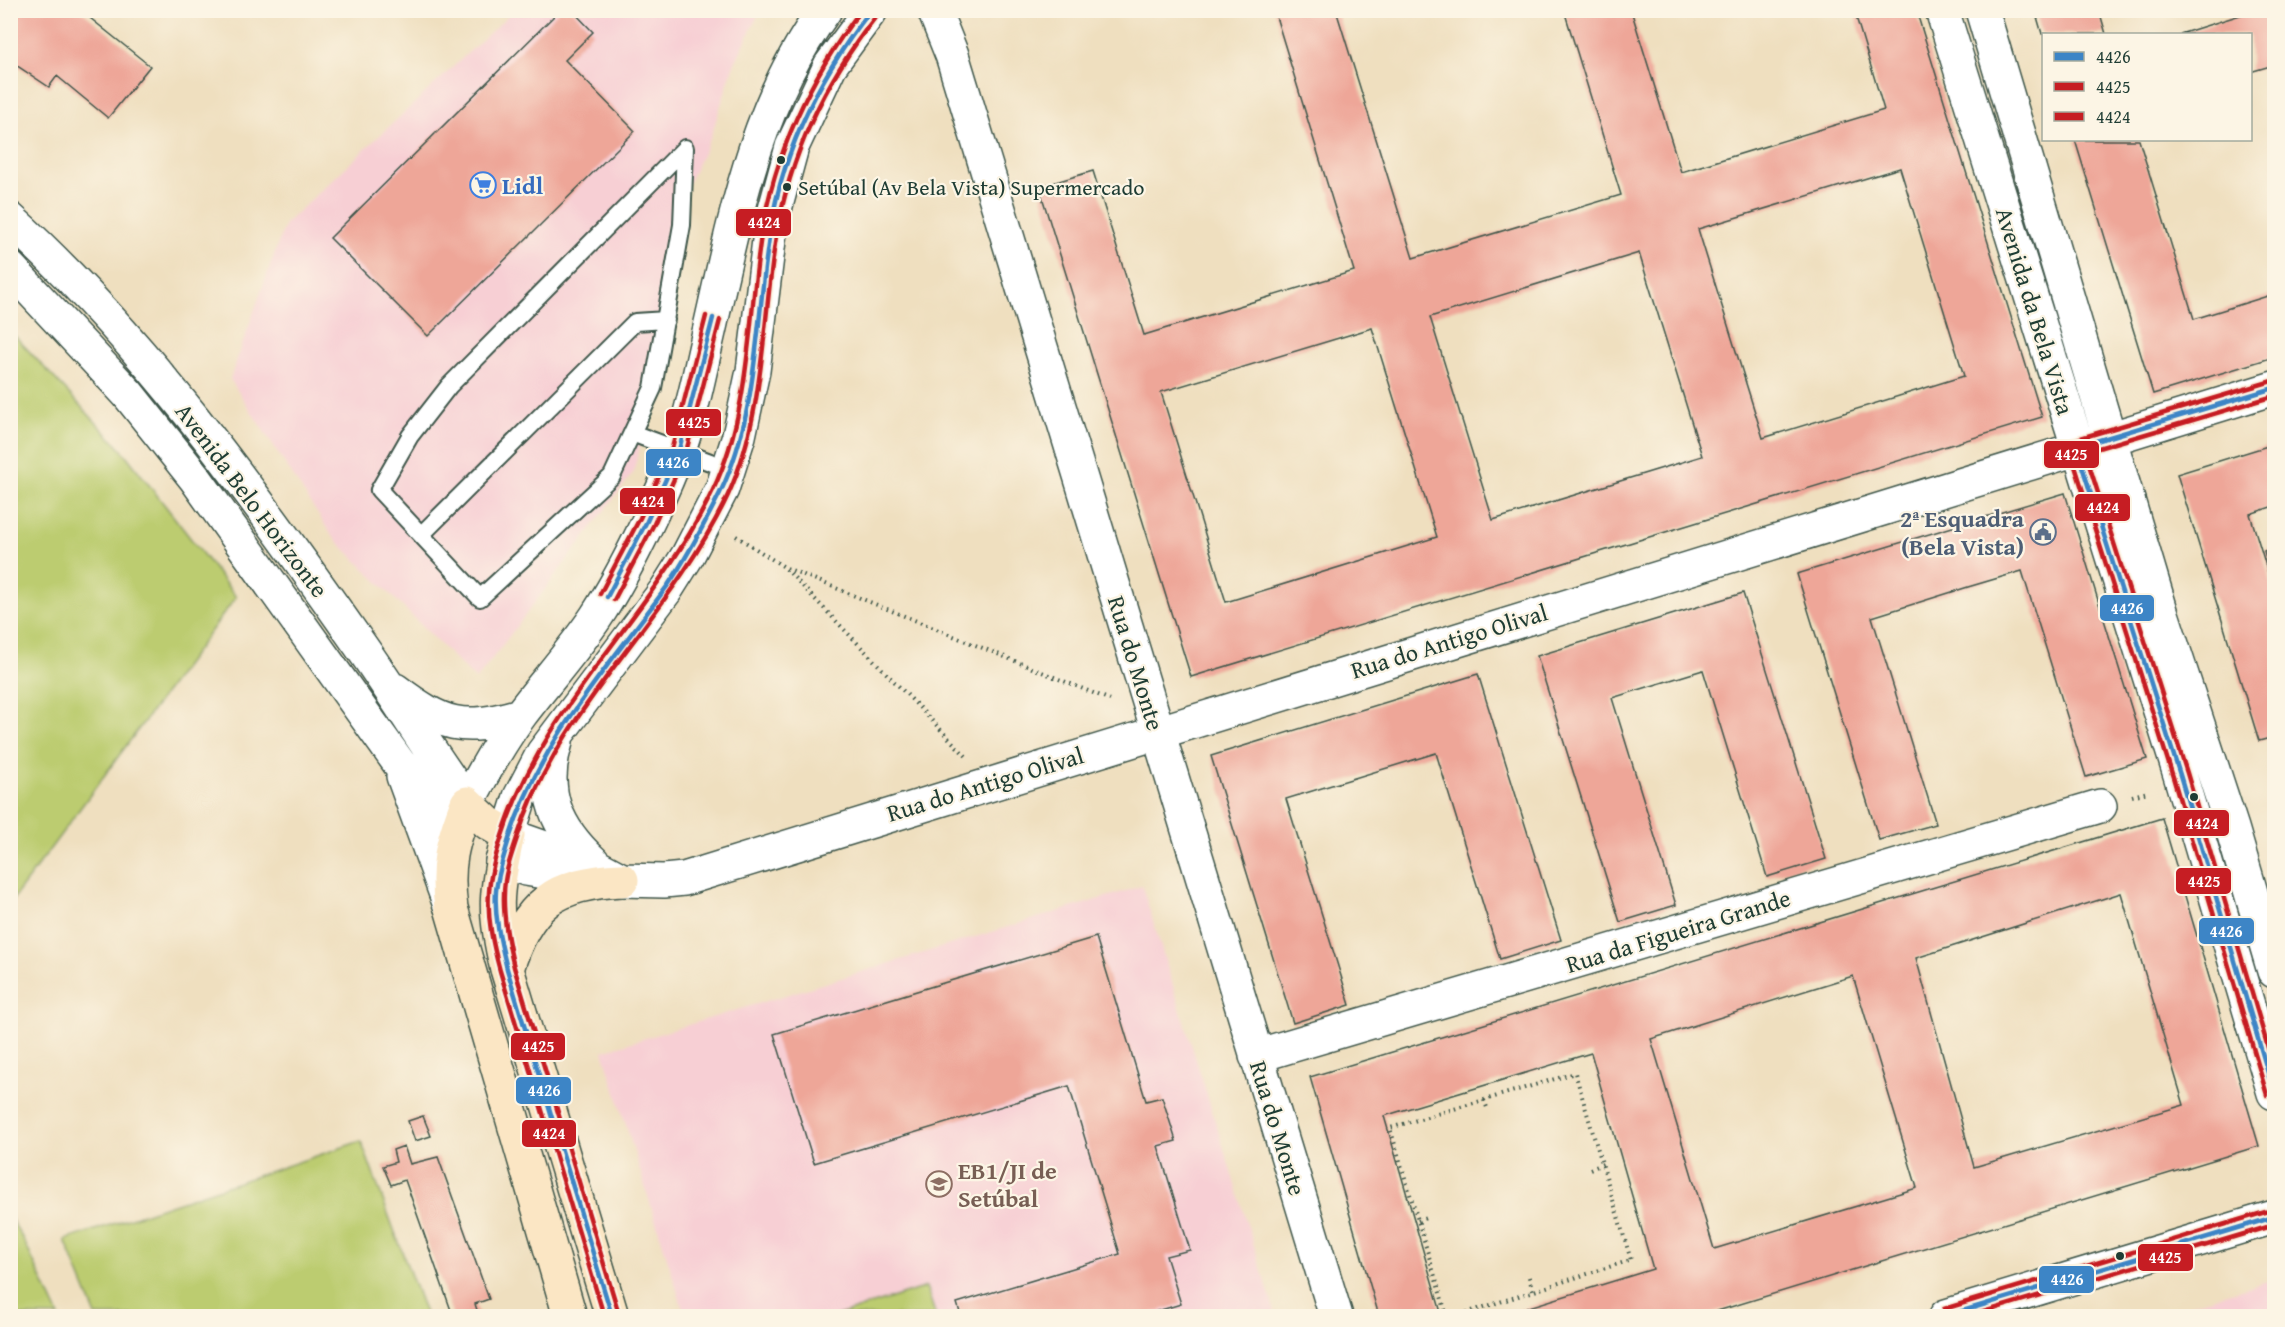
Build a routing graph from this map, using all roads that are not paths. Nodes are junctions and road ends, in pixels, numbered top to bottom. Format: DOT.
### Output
graph roads {
  1 [pos="825,10"];
  2 [pos="872,10"];
  3 [pos="934,10"];
  4 [pos="1942,10"];
  5 [pos="1982,10"];
  6 [pos="10,219"];
  7 [pos="10,268"];
  8 [pos="666,320"];
  9 [pos="2274,388"];
  10 [pos="632,433"];
  11 [pos="2109,438"];
  12 [pos="2076,447"];
  13 [pos="679,450"];
  14 [pos="729,469"];
  15 [pos="420,535"];
  16 [pos="383,680"];
  17 [pos="520,715"];
  18 [pos="562,726"];
  19 [pos="1157,732"];
  20 [pos="399,763"];
  21 [pos="2100,806"];
  22 [pos="462,817"];
  23 [pos="505,848"];
  24 [pos="605,876"];
  25 [pos="451,908"];
  26 [pos="507,969"];
  27 [pos="2274,971"];
  28 [pos="1256,1056"];
  29 [pos="2274,1093"];
  30 [pos="2274,1217"];
  31 [pos="570,1317"];
  32 [pos="612,1317"];
  33 [pos="1336,1317"];
  34 [pos="1946,1317"];
  1 -- 13 [label="street"];
  2 -- 14 [label="street"];
  3 -- 19 [label="street, Rua do Monte"];
  4 -- 12 [label="street, Avenida da Bela Vista"];
  5 -- 11 [label="street, Avenida da Bela Vista"];
  6 -- 16 [label="street, Avenida Belo Horizonte"];
  7 -- 20 [label="street, Avenida Belo Horizonte"];
  8 -- 10 [label="lane"];
  8 -- 15 [label="lane"];
  8 -- 15 [label="lane"];
  9 -- 11 [label="street, Rua do Antigo Olival"];
  10 -- 13 [label="lane"];
  10 -- 15 [label="lane"];
  11 -- 12 [label="street, Rua do Antigo Olival"];
  11 -- 27 [label="street, Avenida da Bela Vista"];
  12 -- 19 [label="street, Rua do Antigo Olival"];
  12 -- 29 [label="street, Avenida da Bela Vista"];
  13 -- 14 [label="lane"];
  13 -- 17 [label="street"];
  14 -- 18 [label="street"];
  16 -- 17 [label="street"];
  16 -- 22 [label="street, Avenida Belo Horizonte"];
  17 -- 22 [label="street"];
  18 -- 23 [label="street"];
  18 -- 24 [label="street"];
  19 -- 24 [label="street, Rua do Antigo Olival"];
  19 -- 28 [label="street, Rua do Monte"];
  20 -- 22 [label="street, Avenida Belo Horizonte"];
  20 -- 25 [label="street, Avenida Belo Horizonte"];
  21 -- 28 [label="street, Rua da Figueira Grande"];
  22 -- 23 [label="street, Avenida Belo Horizonte"];
  22 -- 25 [label="street, Avenida Belo Horizonte"];
  23 -- 24 [label="street, Rua do Antigo Olival"];
  23 -- 26 [label="street"];
  24 -- 26 [label="street"];
  25 -- 31 [label="street, Avenida Belo Horizonte"];
  26 -- 32 [label="street"];
  28 -- 33 [label="street, Rua do Monte"];
  30 -- 34 [label="street"];
}
